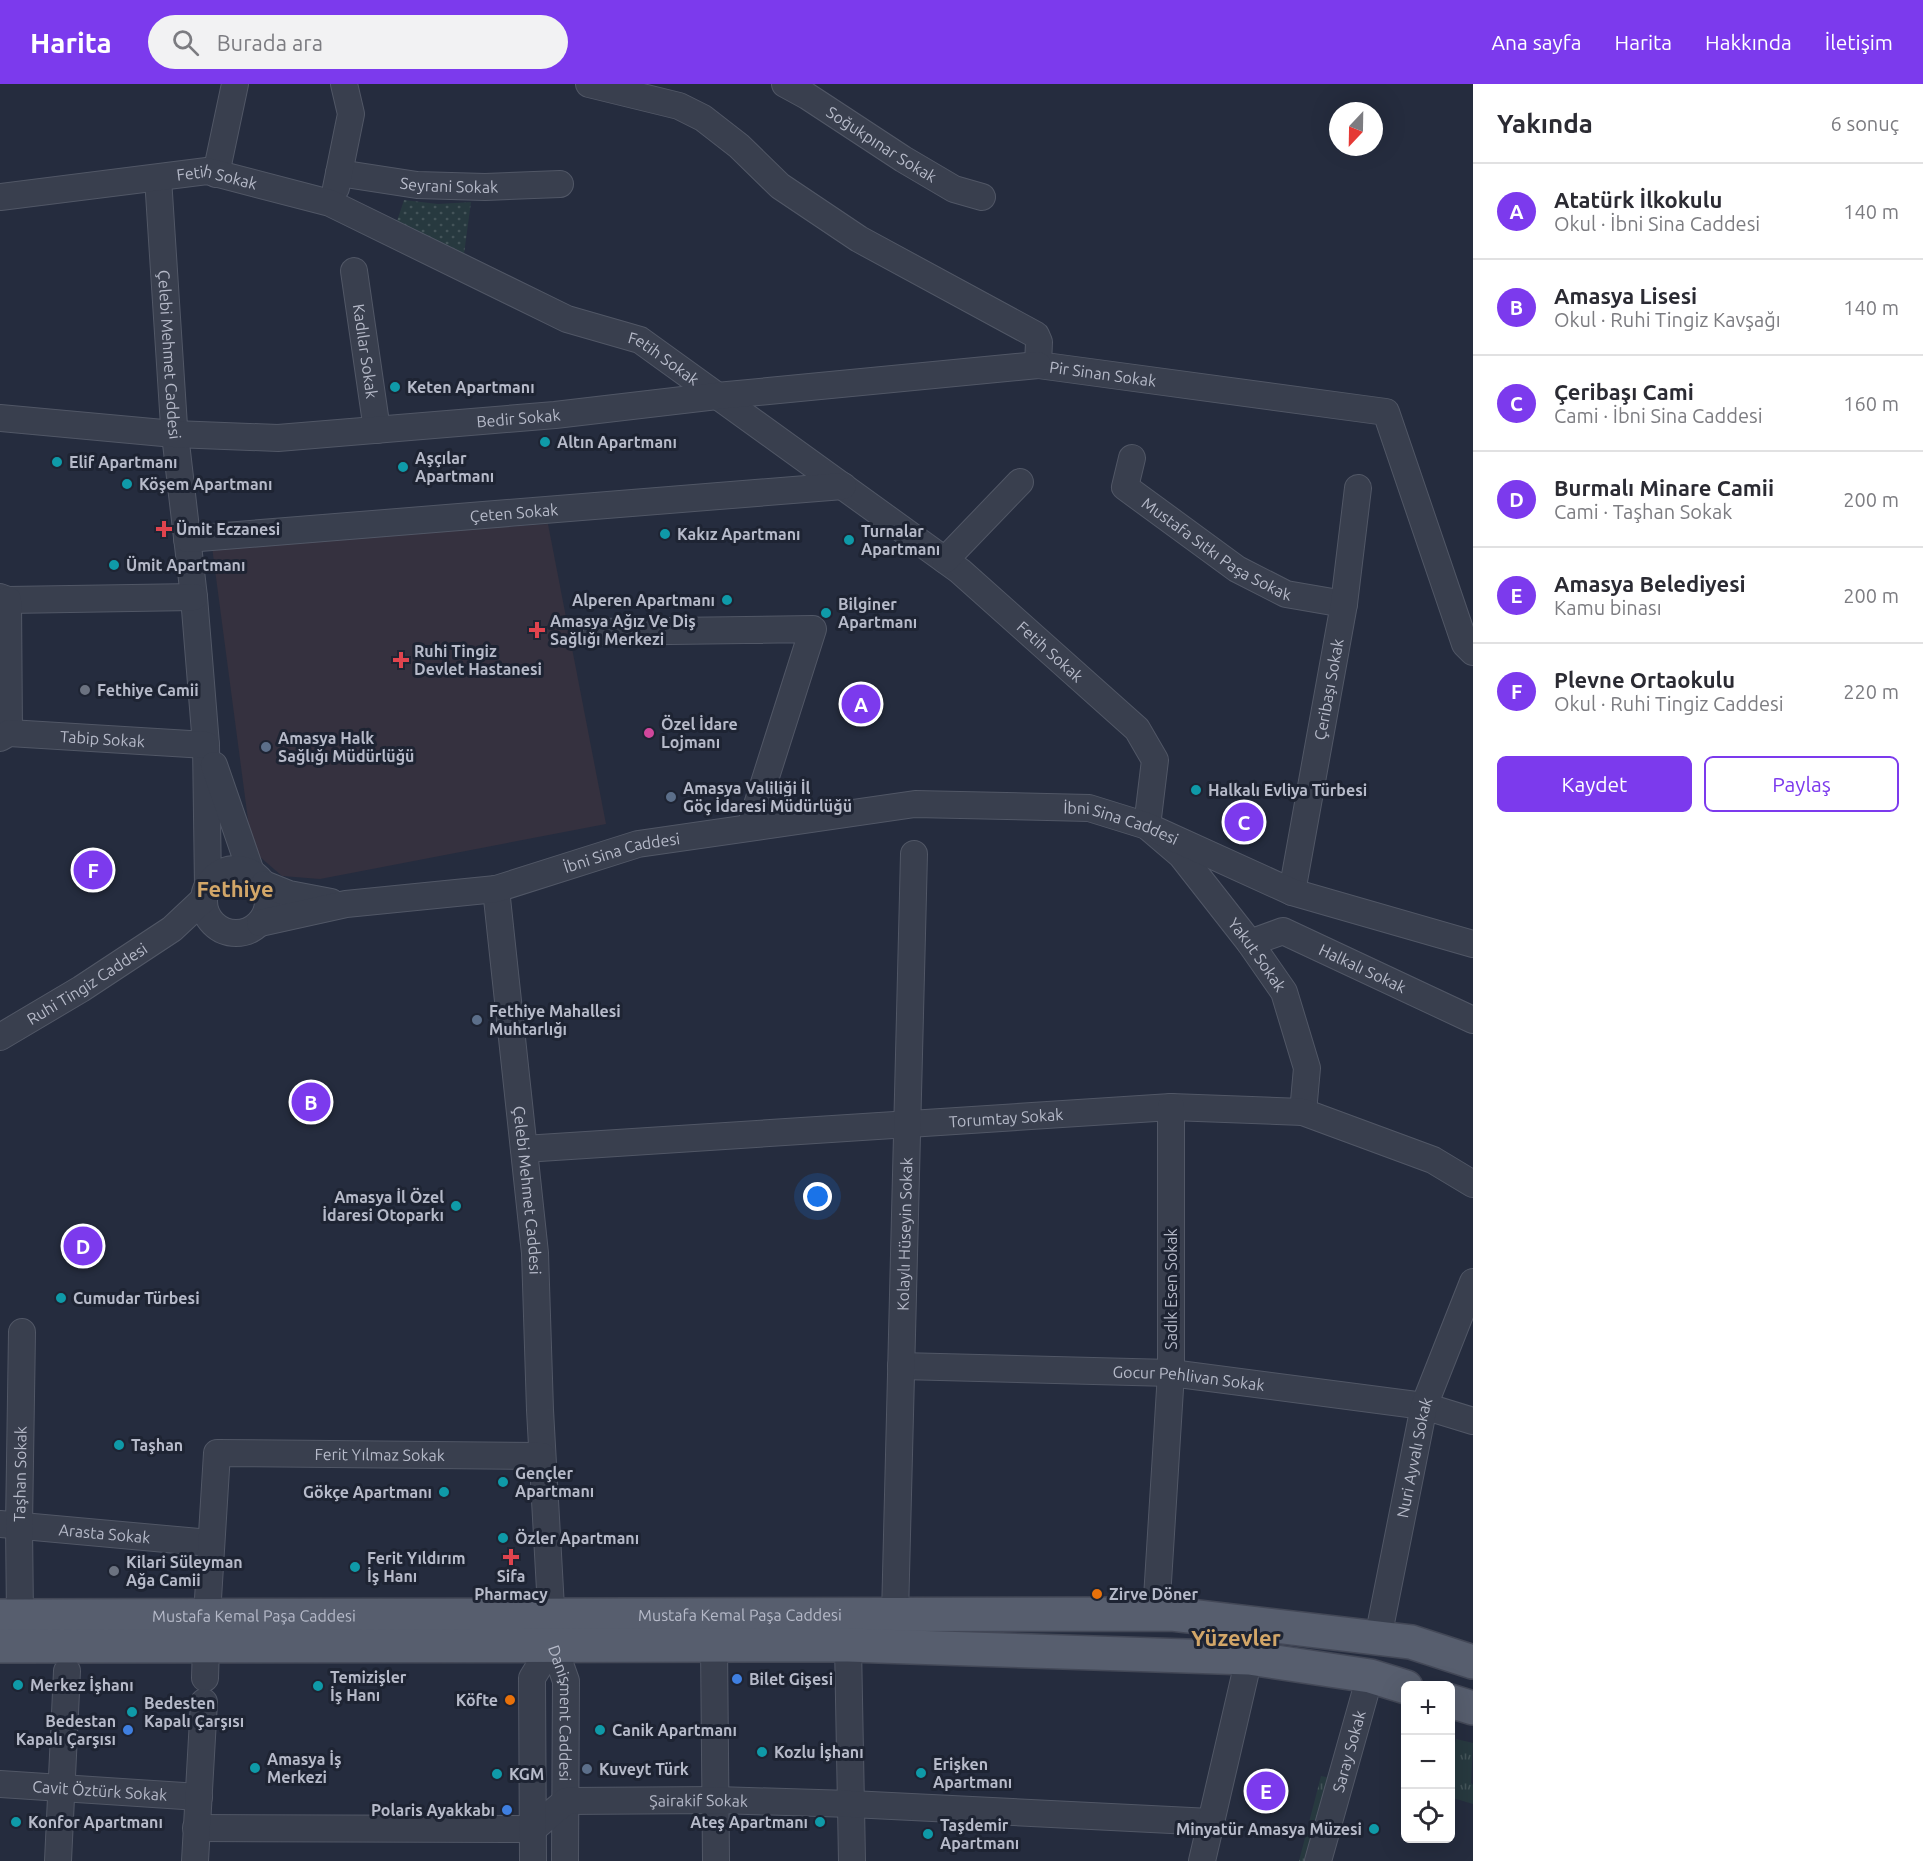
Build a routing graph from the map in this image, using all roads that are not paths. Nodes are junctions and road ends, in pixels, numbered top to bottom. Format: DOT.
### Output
graph roads {
  1 [pos="235,84"];
  2 [pos="344,84"];
  3 [pos="589,84"];
  4 [pos="785,84"];
  5 [pos="339,172"];
  6 [pos="216,174"];
  7 [pos="158,178"];
  8 [pos="560,184"];
  9 [pos="2,195"];
  10 [pos="982,197"];
  11 [pos="330,203"];
  12 [pos="349,226"];
  13 [pos="354,271"];
  14 [pos="1038,364"];
  15 [pos="717,396"];
  16 [pos="0,418"];
  17 [pos="377,430"];
  18 [pos="174,434"];
  19 [pos="1132,458"];
  20 [pos="1020,482"];
  21 [pos="843,486"];
  22 [pos="1358,488"];
  23 [pos="187,539"];
  24 [pos="945,560"];
  25 [pos="194,597"];
  26 [pos="4,598"];
  27 [pos="1344,604"];
  28 [pos="597,632"];
  29 [pos="1473,652"];
  30 [pos="5,735"];
  31 [pos="206,745"];
  32 [pos="1147,826"];
  33 [pos="750,827"];
  34 [pos="914,854"];
  35 [pos="258,878"];
  36 [pos="496,889"];
  37 [pos="206,892"];
  38 [pos="1292,892"];
  39 [pos="346,904"];
  40 [pos="260,923"];
  41 [pos="217,927"];
  42 [pos="172,929"];
  43 [pos="1250,943"];
  44 [pos="1473,944"];
  45 [pos="1473,1020"];
  46 [pos="0,1038"];
  47 [pos="1171,1107"];
  48 [pos="1303,1112"];
  49 [pos="908,1124"];
  50 [pos="524,1149"];
  51 [pos="1473,1184"];
  52 [pos="1473,1282"];
  53 [pos="22,1332"];
  54 [pos="901,1366"];
  55 [pos="1171,1373"];
  56 [pos="1424,1406"];
  57 [pos="1473,1421"];
  58 [pos="542,1456"];
  59 [pos="9,1525"];
  60 [pos="210,1543"];
  61 [pos="1156,1614"];
  62 [pos="895,1615"];
  63 [pos="10,1616"];
  64 [pos="552,1630"];
  65 [pos="207,1631"];
  66 [pos="1378,1638"];
  67 [pos="714,1645"];
  68 [pos="848,1645"];
  69 [pos="0,1646"];
  70 [pos="1249,1658"];
  71 [pos="1473,1662"];
  72 [pos="67,1671"];
  73 [pos="1370,1676"];
  74 [pos="1401,1685"];
  75 [pos="1455,1703"];
  76 [pos="1473,1708"];
  77 [pos="0,1784"];
  78 [pos="61,1788"];
  79 [pos="200,1797"];
  80 [pos="717,1800"];
  81 [pos="566,1801"];
  82 [pos="851,1804"];
  83 [pos="1211,1822"];
  84 [pos="196,1828"];
  85 [pos="533,1829"];
  86 [pos="58,1861"];
  87 [pos="195,1861"];
  88 [pos="534,1861"];
  89 [pos="565,1861"];
  90 [pos="716,1861"];
  91 [pos="852,1861"];
  92 [pos="1202,1861"];
  93 [pos="1318,1861"];
  1 -- 6 [label="street"];
  2 -- 5 [label="street"];
  3 -- 14 [label="street, Pir Sinan Sokak"];
  4 -- 10 [label="street, Soğukpınar Sokak"];
  5 -- 8 [label="street, Seyrani Sokak"];
  5 -- 11 [label="street"];
  6 -- 7 [label="street, Fetih Sokak"];
  6 -- 11 [label="street, Fetih Sokak"];
  7 -- 9 [label="street, Fetih Sokak"];
  7 -- 18 [label="street, Çelebi Mehmet Caddesi"];
  11 -- 12 [label="street"];
  11 -- 15 [label="street, Fetih Sokak"];
  13 -- 17 [label="street, Kadılar Sokak"];
  14 -- 15 [label="street, Bedir Sokak"];
  14 -- 29 [label="street, Pir Sinan Sokak"];
  15 -- 17 [label="street, Bedir Sokak"];
  15 -- 21 [label="street, Fetih Sokak"];
  16 -- 18 [label="street, Bedir Sokak"];
  17 -- 18 [label="street, Bedir Sokak"];
  18 -- 23 [label="street, Çelebi Mehmet Caddesi"];
  19 -- 27 [label="street, Mustafa Sıtkı Paşa Sokak"];
  20 -- 24 [label="street"];
  21 -- 23 [label="street, Çeten Sokak"];
  21 -- 24 [label="street, Fetih Sokak"];
  22 -- 27 [label="street, Çeribaşı Sokak"];
  23 -- 25 [label="street, Çelebi Mehmet Caddesi"];
  24 -- 32 [label="street, Fetih Sokak"];
  25 -- 26 [label="street"];
  25 -- 31 [label="street, Çelebi Mehmet Caddesi"];
  26 -- 30 [label="street"];
  27 -- 38 [label="street, Çeribaşı Sokak"];
  28 -- 33 [label="street"];
  30 -- 31 [label="street, Tabip Sokak"];
  31 -- 35 [label="street, Çelebi Mehmet Caddesi"];
  31 -- 37 [label="street, Çelebi Mehmet Caddesi"];
  32 -- 33 [label="street, İbni Sina Caddesi"];
  32 -- 38 [label="street, İbni Sina Caddesi"];
  32 -- 43 [label="street, Yakut Sokak"];
  33 -- 36 [label="street, İbni Sina Caddesi"];
  34 -- 49 [label="street, Kolaylı Hüseyin Sokak"];
  35 -- 37 [label="street"];
  35 -- 39 [label="street"];
  35 -- 40 [label="street"];
  36 -- 39 [label="street"];
  36 -- 50 [label="street, Çelebi Mehmet Caddesi"];
  37 -- 41 [label="street"];
  37 -- 42 [label="street, Ruhi Tingiz Caddesi"];
  38 -- 44 [label="street, İbni Sina Caddesi"];
  39 -- 40 [label="street"];
  40 -- 41 [label="street"];
  41 -- 42 [label="street"];
  42 -- 46 [label="street, Ruhi Tingiz Caddesi"];
  43 -- 45 [label="street, Halkalı Sokak"];
  43 -- 48 [label="street, Yakut Sokak"];
  47 -- 48 [label="street, Torumtay Sokak"];
  47 -- 49 [label="street, Torumtay Sokak"];
  47 -- 55 [label="street, Sadık Esen Sokak"];
  48 -- 51 [label="street, Torumtay Sokak"];
  49 -- 50 [label="street, Torumtay Sokak"];
  49 -- 54 [label="street, Kolaylı Hüseyin Sokak"];
  50 -- 58 [label="street, Çelebi Mehmet Caddesi"];
  52 -- 56 [label="street, Nuri Ayvalı Sokak"];
  53 -- 59 [label="street, Taşhan Sokak"];
  54 -- 55 [label="street, Gocur Pehlivan Sokak"];
  54 -- 62 [label="street, Kolaylı Hüseyin Sokak"];
  55 -- 56 [label="street, Gocur Pehlivan Sokak"];
  55 -- 61 [label="street, Sadık Esen Sokak"];
  56 -- 57 [label="street, Gocur Pehlivan Sokak"];
  56 -- 66 [label="street, Nuri Ayvalı Sokak"];
  58 -- 60 [label="street, Ferit Yılmaz Sokak"];
  58 -- 64 [label="street, Çelebi Mehmet Caddesi"];
  59 -- 60 [label="street, Arasta Sokak"];
  59 -- 63 [label="street, Taşhan Sokak"];
  60 -- 65 [label="street"];
  61 -- 62 [label="main road, Mustafa Kemal Paşa Caddesi"];
  61 -- 66 [label="main road, Mustafa Kemal Paşa Caddesi"];
  62 -- 64 [label="main road, Mustafa Kemal Paşa Caddesi"];
  63 -- 65 [label="main road, Mustafa Kemal Paşa Caddesi"];
  64 -- 65 [label="main road, Mustafa Kemal Paşa Caddesi"];
  64 -- 67 [label="main road, Mustafa Kemal Paşa Caddesi"];
  64 -- 81 [label="street, Danişment Caddesi"];
  64 -- 85 [label="street, Danişment Caddesi"];
  65 -- 69 [label="main road, Mustafa Kemal Paşa Caddesi"];
  65 -- 79 [label="street"];
  66 -- 71 [label="main road, Mustafa Kemal Paşa Caddesi"];
  67 -- 68 [label="main road, Mustafa Kemal Paşa Caddesi"];
  67 -- 80 [label="street"];
  68 -- 70 [label="main road, Mustafa Kemal Paşa Caddesi"];
  68 -- 82 [label="street"];
  70 -- 73 [label="main road, Mustafa Kemal Paşa Caddesi"];
  70 -- 83 [label="street"];
  72 -- 78 [label="street"];
  73 -- 74 [label="main road, Mustafa Kemal Paşa Caddesi"];
  73 -- 93 [label="street, Saray Sokak"];
  75 -- 76 [label="main road"];
  77 -- 78 [label="street, Cavit Öztürk Sokak"];
  78 -- 79 [label="street, Cavit Öztürk Sokak"];
  78 -- 86 [label="street"];
  79 -- 84 [label="street"];
  80 -- 81 [label="street, Şairakif Sokak"];
  80 -- 82 [label="street, Şairakif Sokak"];
  80 -- 90 [label="street"];
  81 -- 85 [label="street"];
  81 -- 89 [label="street, Danişment Caddesi"];
  82 -- 83 [label="street, Şairakif Sokak"];
  82 -- 91 [label="street"];
  83 -- 92 [label="street"];
  84 -- 85 [label="street"];
  84 -- 87 [label="street"];
  85 -- 88 [label="street, Danişment Caddesi"];
}
